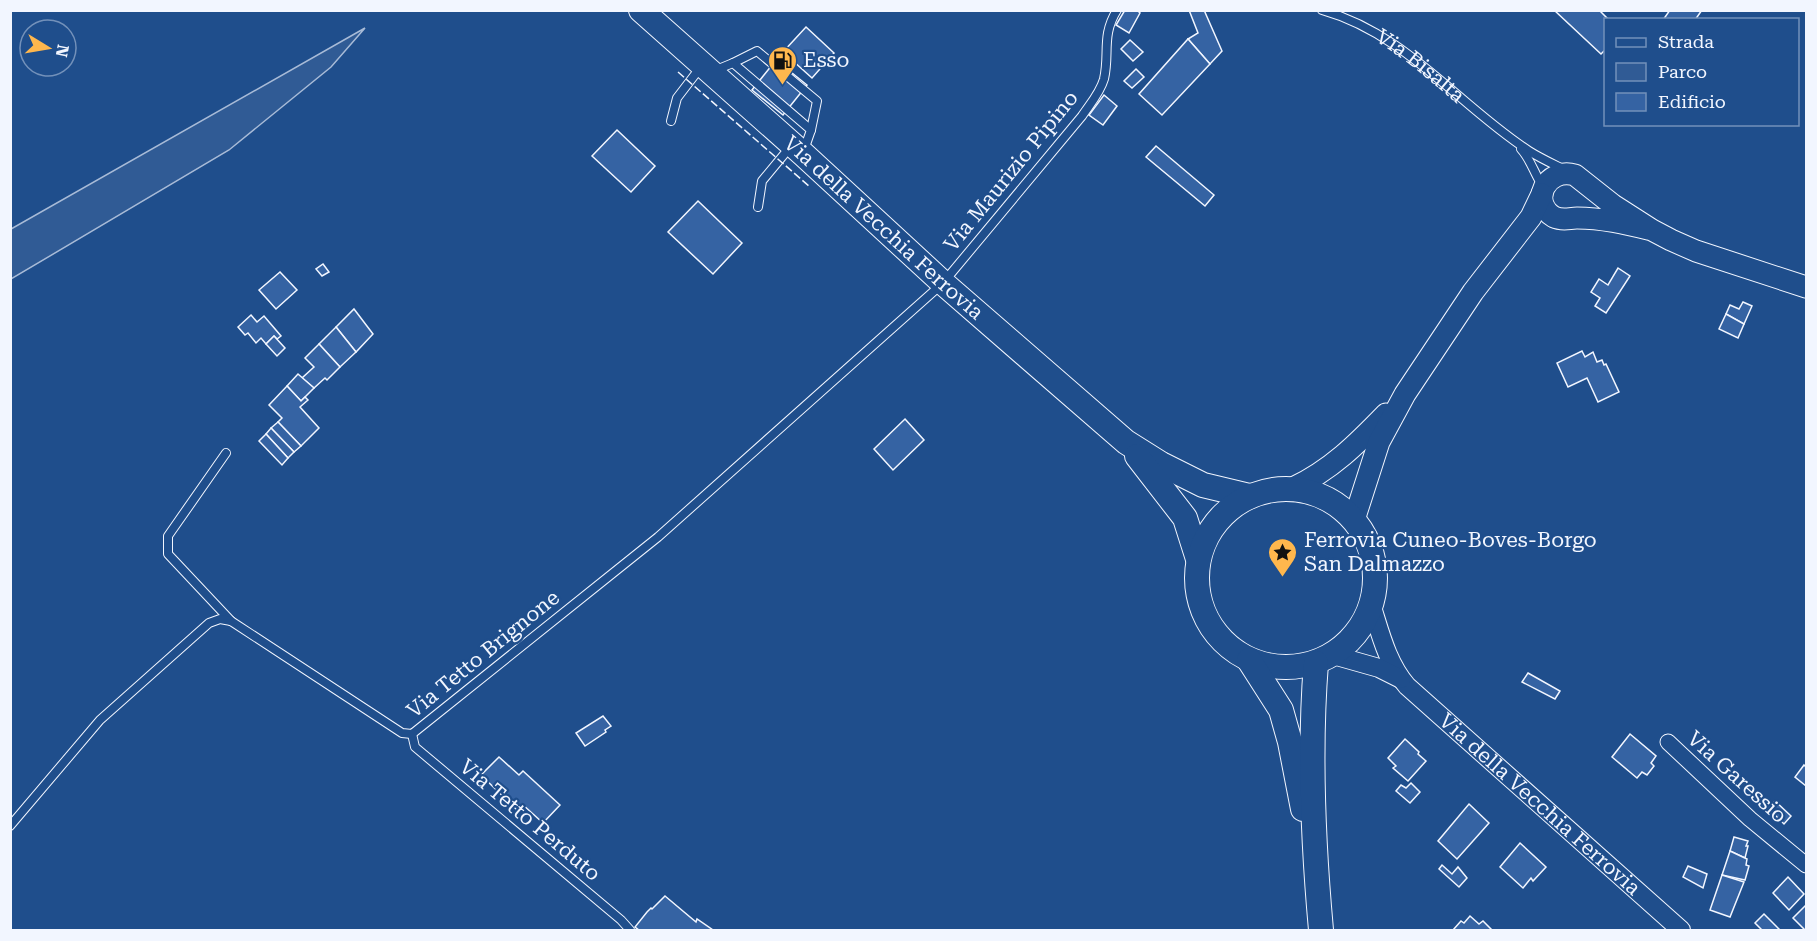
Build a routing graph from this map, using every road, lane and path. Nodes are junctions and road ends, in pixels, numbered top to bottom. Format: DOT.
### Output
graph roads {
  1 [pos="641,10"];
  2 [pos="1117,10"];
  3 [pos="1322,10"];
  4 [pos="716,67"];
  5 [pos="671,121"];
  6 [pos="810,130"];
  7 [pos="1510,138"];
  8 [pos="797,150"];
  9 [pos="1580,179"];
  10 [pos="1543,191"];
  11 [pos="758,207"];
  12 [pos="1571,219"];
  13 [pos="1652,230"];
  14 [pos="1508,248"];
  15 [pos="943,283"];
  16 [pos="1806,287"];
  17 [pos="1405,394"];
  18 [pos="1126,442"];
  19 [pos="226,453"];
  20 [pos="1293,488"];
  21 [pos="1249,496"];
  22 [pos="1354,520"];
  23 [pos="1198,559"];
  24 [pos="1371,604"];
  25 [pos="231,621"];
  26 [pos="1324,658"];
  27 [pos="1249,660"];
  28 [pos="1401,679"];
  29 [pos="412,734"];
  30 [pos="1668,742"];
  31 [pos="10,826"];
  32 [pos="1806,865"];
  33 [pos="1316,876"];
  34 [pos="630,930"];
  35 [pos="1321,930"];
  36 [pos="1681,930"];
  1 -- 4 [label="main road, Via della Vecchia Ferrovia"];
  2 -- 15 [label="lane, Via Maurizio Pipino"];
  3 -- 7 [label="lane, Via Bisalta"];
  4 -- 5 [label="lane"];
  4 -- 6 [label="lane"];
  4 -- 6 [label="lane"];
  4 -- 8 [label="main road, Via della Vecchia Ferrovia"];
  6 -- 8 [label="lane"];
  7 -- 9 [label="lane, Via Bisalta"];
  7 -- 10 [label="lane, Via Bisalta"];
  8 -- 11 [label="lane"];
  8 -- 15 [label="main road, Via della Vecchia Ferrovia"];
  9 -- 10 [label="main road"];
  9 -- 12 [label="main road"];
  9 -- 13 [label="main road, Via Bisalta"];
  10 -- 12 [label="main road, Via Bisalta"];
  10 -- 14 [label="main road"];
  12 -- 13 [label="main road, Via Bisalta"];
  12 -- 14 [label="main road"];
  13 -- 16 [label="main road, Via Bisalta"];
  14 -- 17 [label="main road"];
  15 -- 18 [label="main road, Via della Vecchia Ferrovia"];
  15 -- 29 [label="lane, Via Tetto Brignone"];
  17 -- 20 [label="main road"];
  17 -- 22 [label="main road"];
  18 -- 21 [label="main road, Via della Vecchia Ferrovia"];
  18 -- 23 [label="main road, Via della Vecchia Ferrovia"];
  19 -- 25 [label="lane, Via Tetto Brignone"];
  20 -- 21 [label="main road"];
  20 -- 22 [label="main road"];
  21 -- 23 [label="main road"];
  22 -- 24 [label="main road"];
  23 -- 27 [label="main road"];
  24 -- 26 [label="main road"];
  24 -- 28 [label="street, Via della Vecchia Ferrovia"];
  25 -- 29 [label="lane, Via Tetto Brignone"];
  25 -- 31 [label="lane"];
  26 -- 27 [label="main road"];
  26 -- 28 [label="street, Via della Vecchia Ferrovia"];
  26 -- 33 [label="main road"];
  27 -- 33 [label="main road"];
  28 -- 36 [label="street, Via della Vecchia Ferrovia"];
  29 -- 34 [label="lane, Via Tetto Perduto"];
  30 -- 32 [label="street, Via Garessio"];
  33 -- 35 [label="main road"];
}
